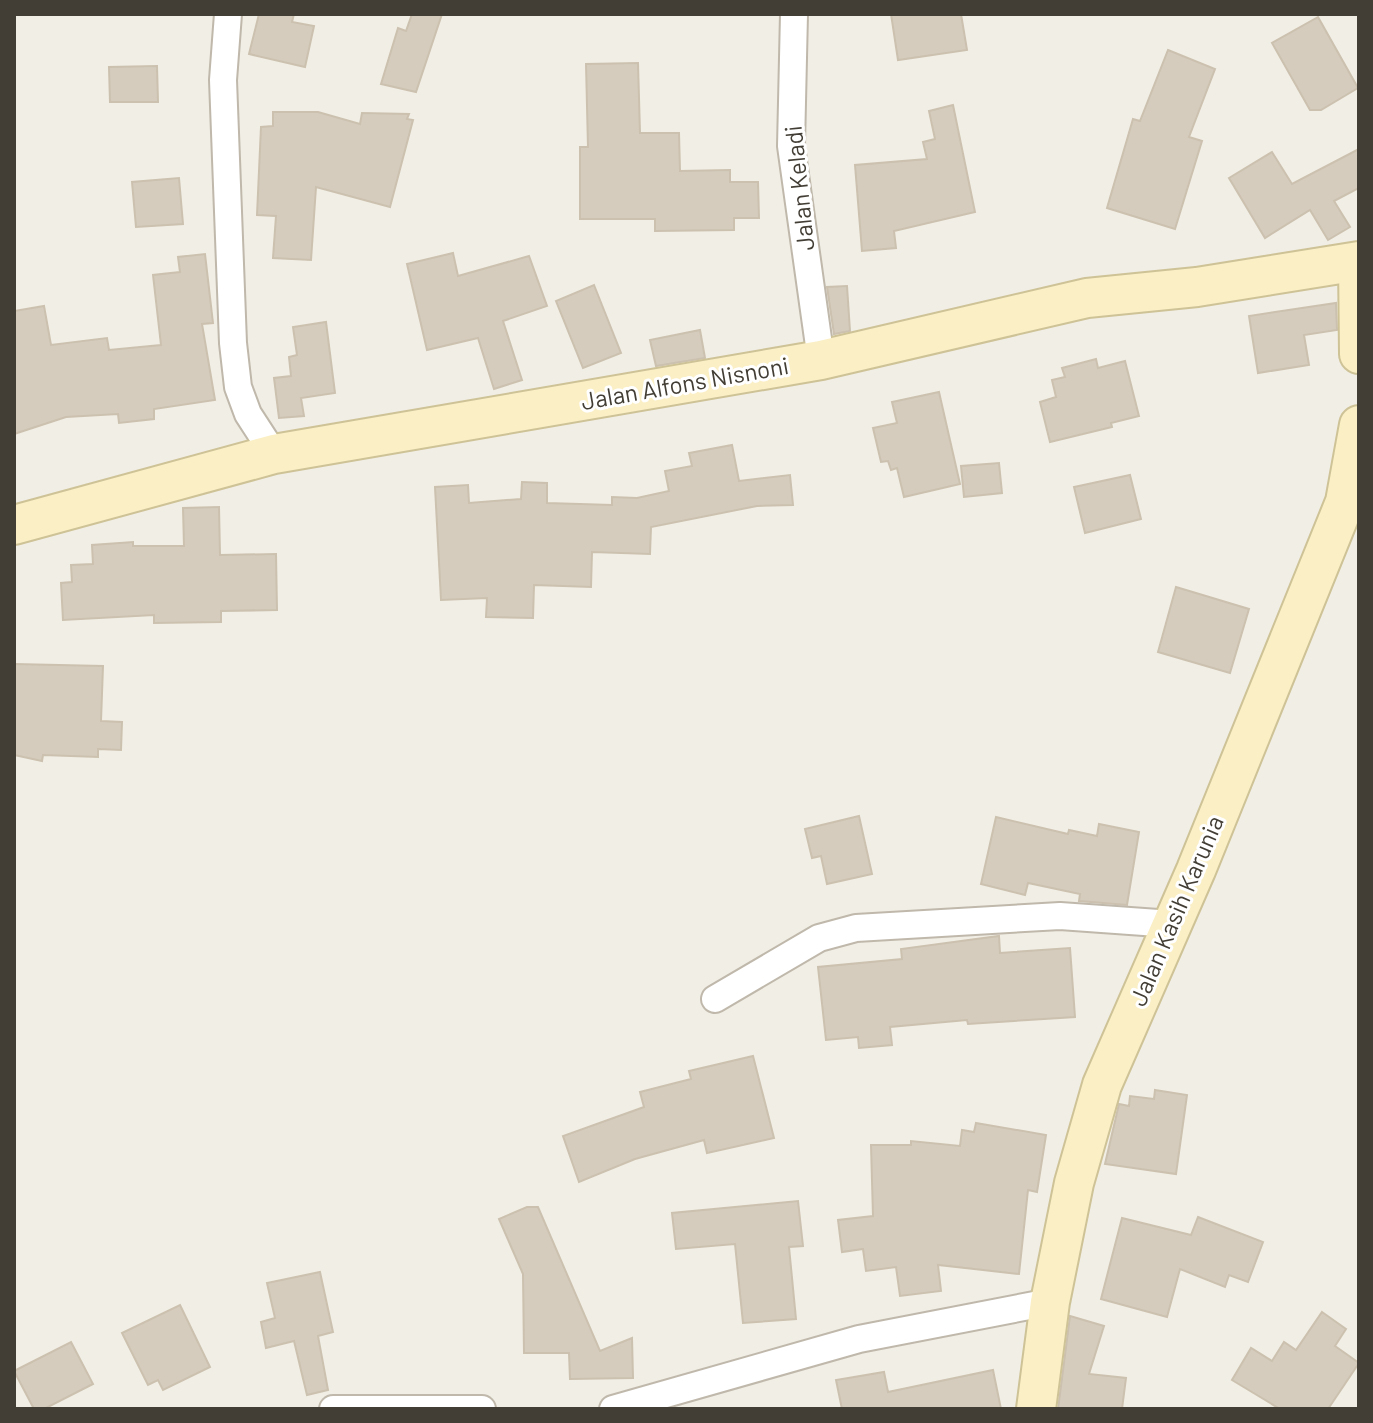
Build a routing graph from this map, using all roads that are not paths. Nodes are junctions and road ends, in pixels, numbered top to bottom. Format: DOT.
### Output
graph roads {
  1 [pos="228,14"];
  2 [pos="794,14"];
  3 [pos="1358,262"];
  4 [pos="1359,354"];
  5 [pos="821,360"];
  6 [pos="1359,425"];
  7 [pos="274,454"];
  8 [pos="14,525"];
  9 [pos="1172,924"];
  10 [pos="715,999"];
  11 [pos="1050,1302"];
  12 [pos="354,1408"];
  13 [pos="333,1409"];
  14 [pos="482,1409"];
  15 [pos="613,1409"];
  16 [pos="1036,1409"];
  1 -- 7 [label="street"];
  2 -- 5 [label="street, Jalan Keladi"];
  3 -- 4 [label="main road"];
  3 -- 5 [label="main road, Jalan Alfons Nisnoni"];
  5 -- 7 [label="main road, Jalan Alfons Nisnoni"];
  6 -- 9 [label="main road, Jalan Kasih Karunia"];
  7 -- 8 [label="main road, Jalan Alfons Nisnoni"];
  9 -- 10 [label="street"];
  9 -- 11 [label="main road, Jalan Kasih Karunia"];
  11 -- 15 [label="street"];
  11 -- 16 [label="main road, Jalan Kasih Karunia"];
  12 -- 13 [label="street"];
  12 -- 14 [label="street"];
}
